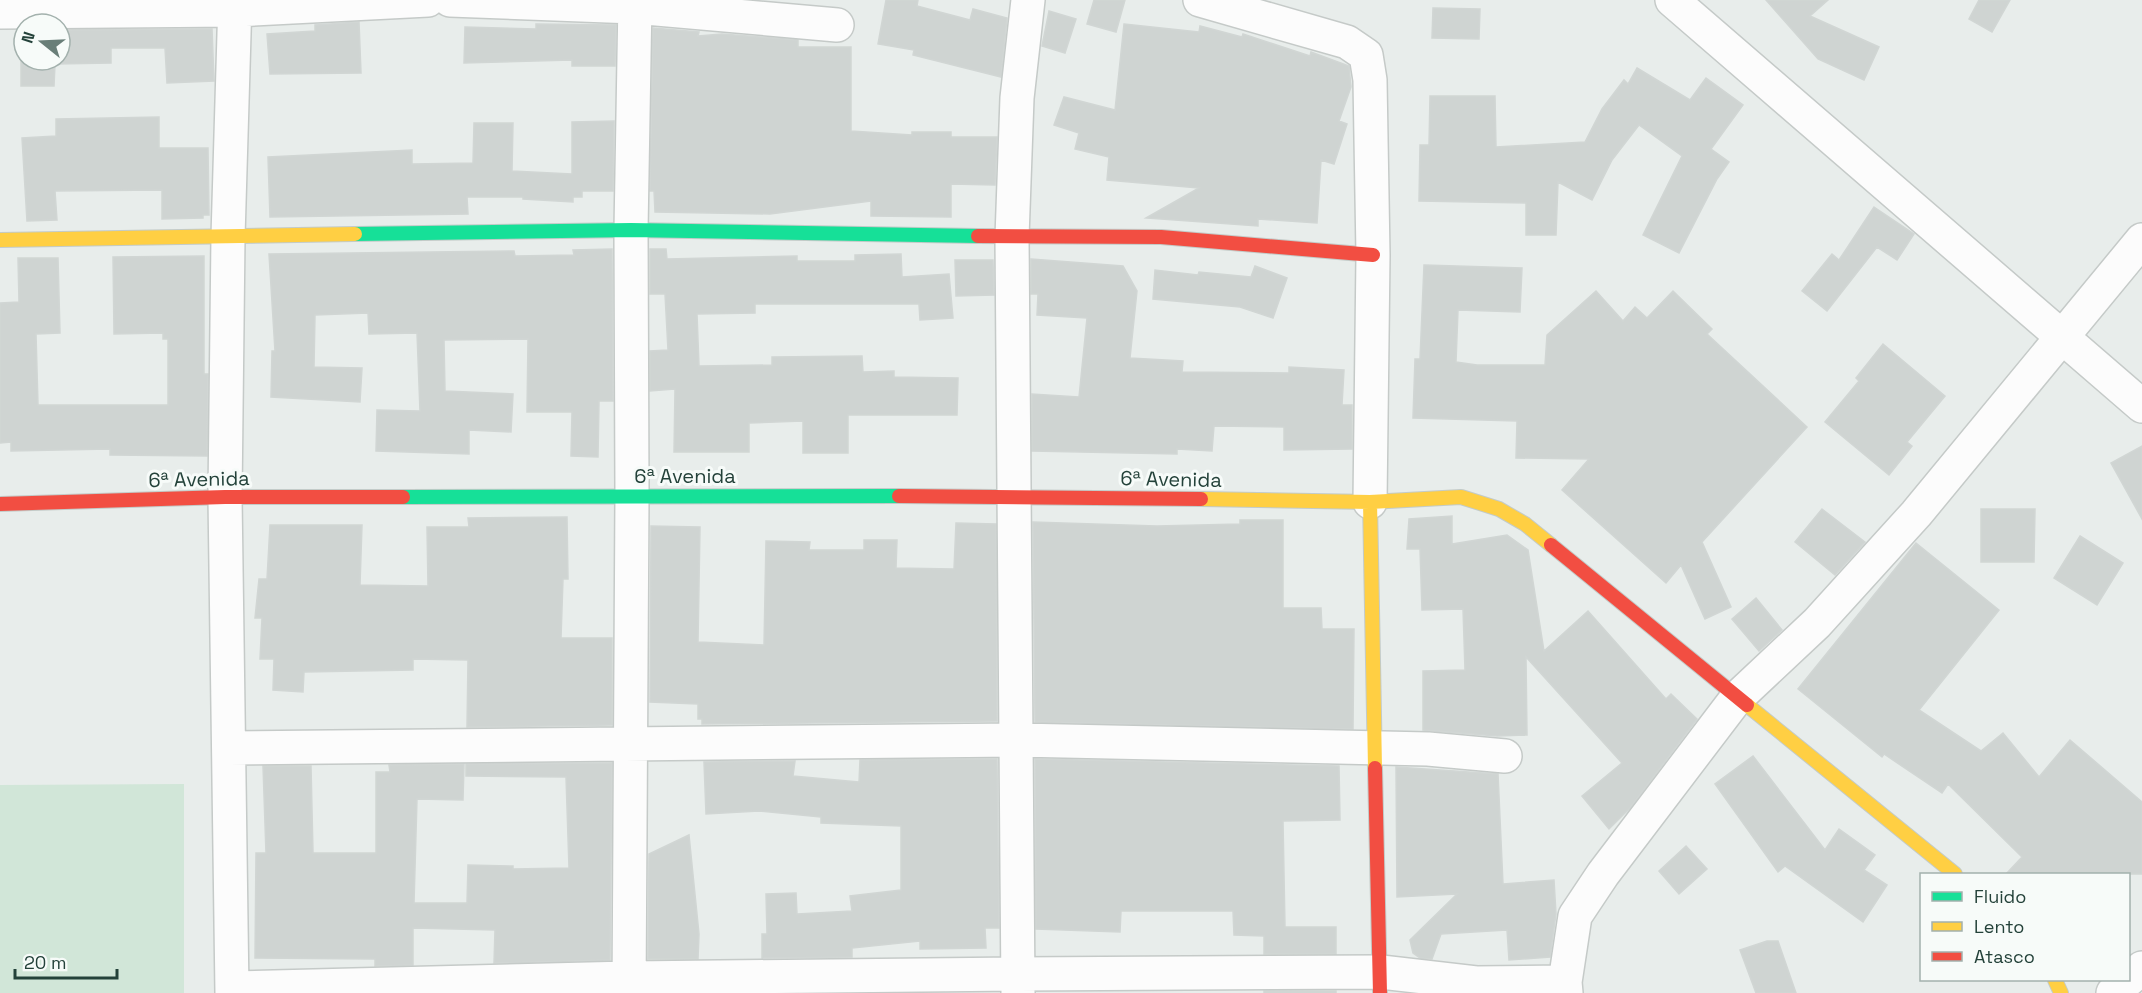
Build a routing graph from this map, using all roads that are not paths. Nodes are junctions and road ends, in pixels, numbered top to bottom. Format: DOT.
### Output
graph roads {
  1 [pos="428,0"];
  2 [pos="450,0"];
  3 [pos="1028,0"];
  4 [pos="1200,0"];
  5 [pos="1672,0"];
  6 [pos="634,3"];
  7 [pos="235,5"];
  8 [pos="0,12"];
  9 [pos="837,25"];
  10 [pos="631,230"];
  11 [pos="228,237"];
  12 [pos="1011,237"];
  13 [pos="0,240"];
  14 [pos="2142,240"];
  15 [pos="1373,255"];
  16 [pos="2062,337"];
  17 [pos="2142,406"];
  18 [pos="632,495"];
  19 [pos="1012,496"];
  20 [pos="225,497"];
  21 [pos="1370,502"];
  22 [pos="0,504"];
  23 [pos="1736,699"];
  24 [pos="1018,740"];
  25 [pos="630,743"];
  26 [pos="229,748"];
  27 [pos="1373,748"];
  28 [pos="1505,756"];
  29 [pos="1954,873"];
  30 [pos="2142,968"];
  31 [pos="2130,979"];
  32 [pos="2127,981"];
  33 [pos="1380,982"];
  34 [pos="1018,983"];
  35 [pos="629,986"];
  36 [pos="1565,987"];
  37 [pos="232,990"];
  38 [pos="2114,993"];
  1 -- 7 [label="street"];
  2 -- 6 [label="street"];
  3 -- 12 [label="street"];
  4 -- 15 [label="street"];
  5 -- 16 [label="street"];
  6 -- 9 [label="street"];
  6 -- 10 [label="street"];
  7 -- 8 [label="street"];
  7 -- 11 [label="street"];
  10 -- 11 [label="street"];
  10 -- 12 [label="street"];
  10 -- 18 [label="street"];
  11 -- 13 [label="street"];
  11 -- 20 [label="street"];
  12 -- 15 [label="street"];
  12 -- 19 [label="street"];
  14 -- 16 [label="street"];
  15 -- 21 [label="street"];
  16 -- 17 [label="street"];
  16 -- 23 [label="street"];
  18 -- 19 [label="street, 6ª Avenida"];
  18 -- 20 [label="street, 6ª Avenida"];
  18 -- 25 [label="street"];
  19 -- 21 [label="street, 6ª Avenida"];
  19 -- 24 [label="street"];
  20 -- 22 [label="street, 6ª Avenida"];
  20 -- 26 [label="street"];
  21 -- 23 [label="street, 6ª Avenida"];
  21 -- 27 [label="street"];
  23 -- 29 [label="street, 6ª Avenida"];
  23 -- 36 [label="street"];
  24 -- 25 [label="street"];
  24 -- 27 [label="street"];
  24 -- 34 [label="street"];
  25 -- 26 [label="street"];
  25 -- 35 [label="street"];
  26 -- 37 [label="street"];
  27 -- 28 [label="street"];
  27 -- 33 [label="street"];
  30 -- 31 [label="street"];
  32 -- 38 [label="street"];
  33 -- 34 [label="street"];
  33 -- 36 [label="street"];
  34 -- 35 [label="street"];
  35 -- 37 [label="street"];
}
